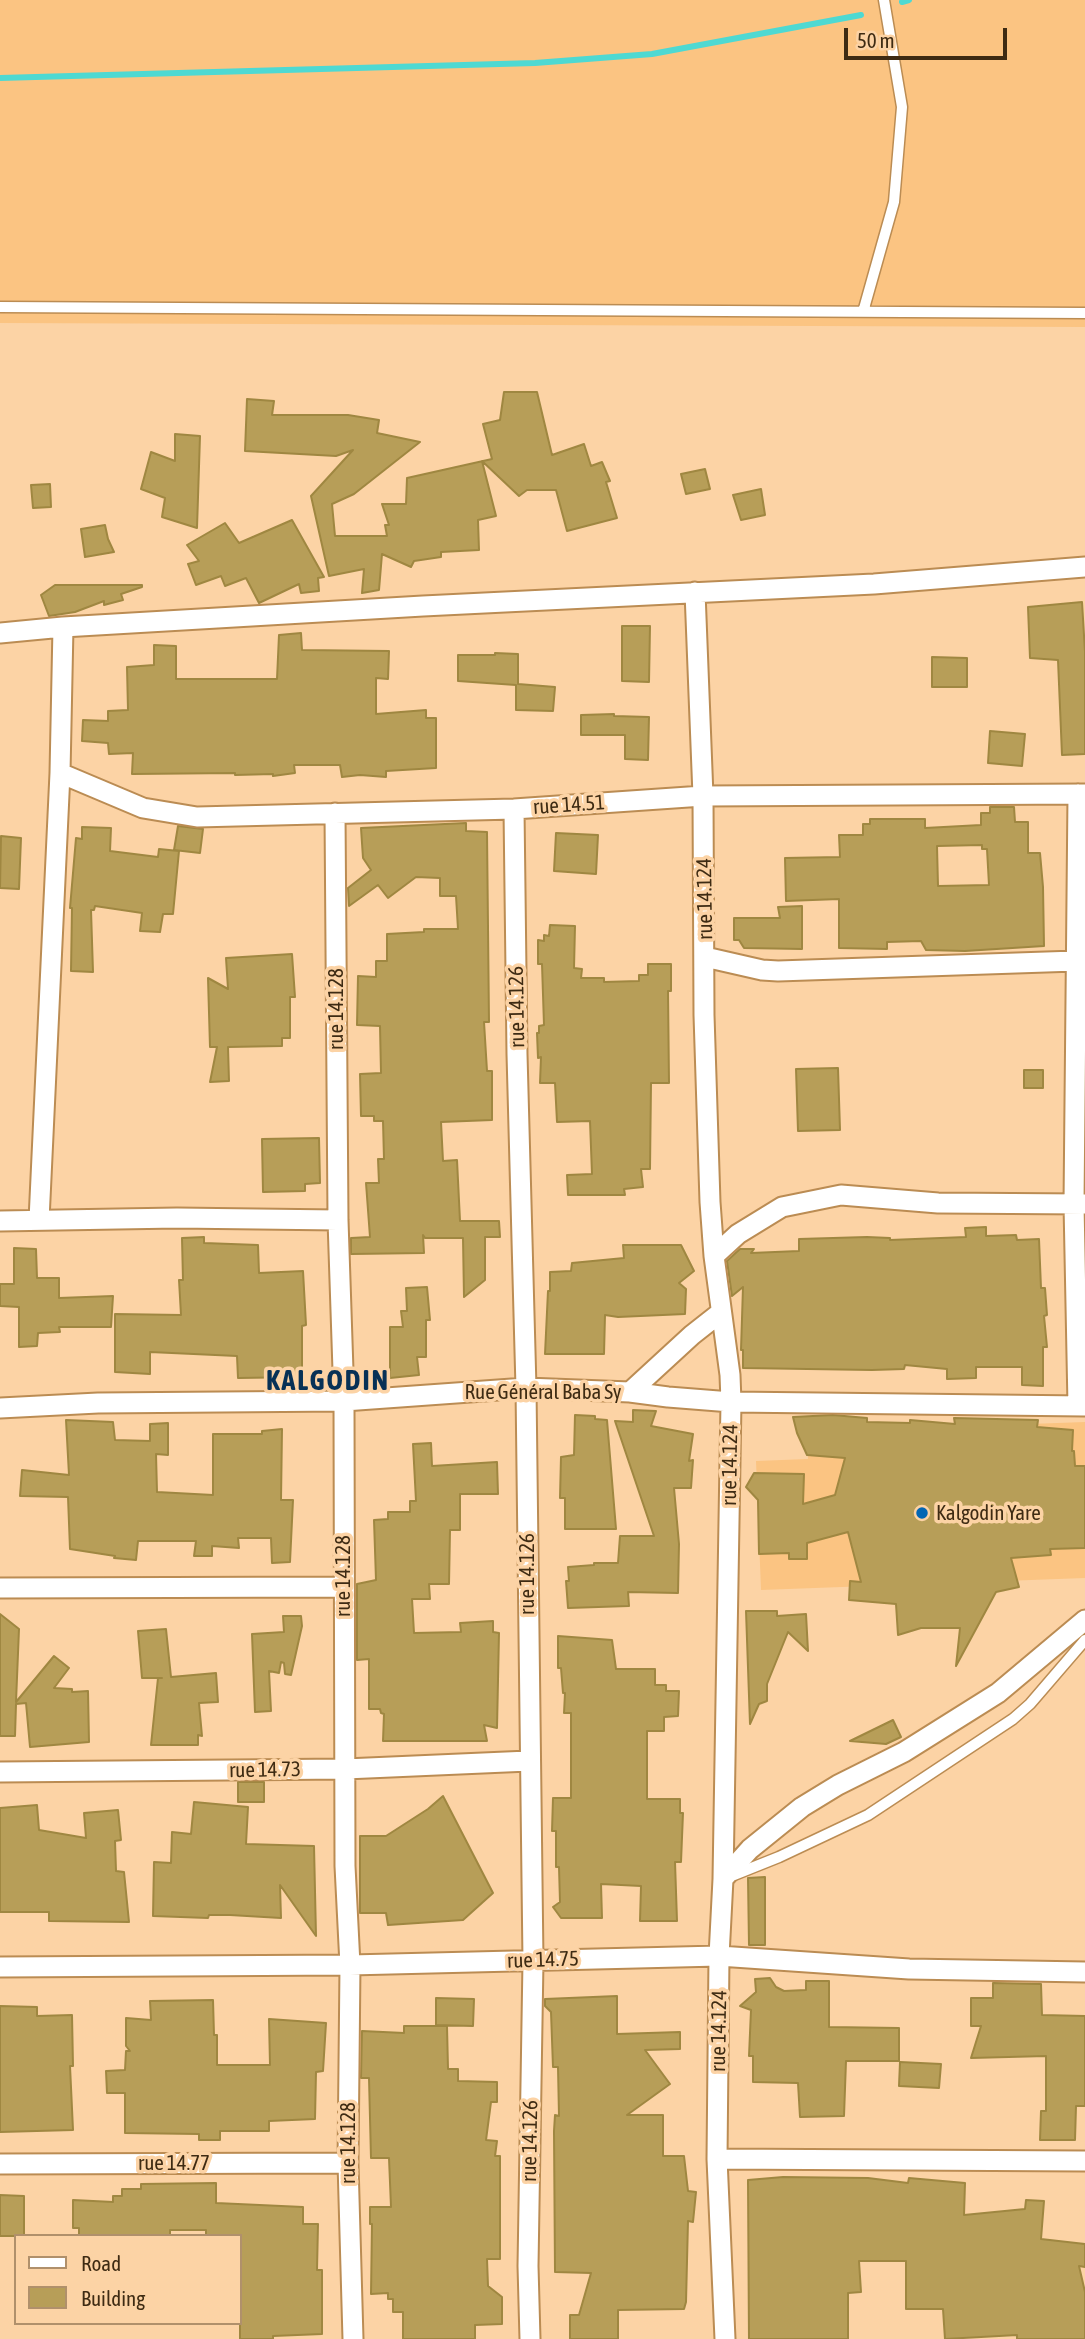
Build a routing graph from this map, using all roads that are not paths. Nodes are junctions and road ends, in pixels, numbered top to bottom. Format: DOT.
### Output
graph roads {
  1 [pos="884,0"];
  2 [pos="0,307"];
  3 [pos="863,312"];
  4 [pos="1085,313"];
  5 [pos="1085,567"];
  6 [pos="695,592"];
  7 [pos="63,627"];
  8 [pos="0,633"];
  9 [pos="60,773"];
  10 [pos="1082,794"];
  11 [pos="703,796"];
  12 [pos="514,809"];
  13 [pos="335,813"];
  14 [pos="705,957"];
  15 [pos="1076,961"];
  16 [pos="1080,1204"];
  17 [pos="39,1220"];
  18 [pos="338,1220"];
  19 [pos="0,1221"];
  20 [pos="714,1256"];
  21 [pos="720,1313"];
  22 [pos="526,1388"];
  23 [pos="630,1392"];
  24 [pos="344,1401"];
  25 [pos="731,1402"];
  26 [pos="1082,1406"];
  27 [pos="0,1408"];
  28 [pos="343,1587"];
  29 [pos="0,1588"];
  30 [pos="1085,1620"];
  31 [pos="1085,1640"];
  32 [pos="529,1761"];
  33 [pos="345,1769"];
  34 [pos="0,1772"];
  35 [pos="723,1879"];
  36 [pos="719,1956"];
  37 [pos="533,1961"];
  38 [pos="350,1965"];
  39 [pos="0,1967"];
  40 [pos="1085,1972"];
  41 [pos="718,2159"];
  42 [pos="1085,2161"];
  43 [pos="348,2163"];
  44 [pos="0,2164"];
  45 [pos="353,2339"];
  46 [pos="530,2339"];
  47 [pos="725,2339"];
  1 -- 3 [label="lane"];
  2 -- 3 [label="lane"];
  3 -- 4 [label="lane"];
  5 -- 6 [label="street"];
  6 -- 7 [label="street"];
  6 -- 11 [label="street, rue 14.124"];
  7 -- 8 [label="street"];
  7 -- 9 [label="street"];
  9 -- 13 [label="street, rue 14.51"];
  9 -- 17 [label="street"];
  10 -- 11 [label="street, rue 14.51"];
  10 -- 15 [label="street"];
  11 -- 12 [label="street, rue 14.51"];
  11 -- 14 [label="street, rue 14.124"];
  12 -- 13 [label="street, rue 14.51"];
  12 -- 22 [label="street, rue 14.126"];
  13 -- 18 [label="street, rue 14.128"];
  14 -- 15 [label="street"];
  14 -- 20 [label="street, rue 14.124"];
  15 -- 16 [label="street"];
  16 -- 20 [label="street"];
  16 -- 26 [label="street"];
  17 -- 18 [label="street"];
  17 -- 19 [label="street"];
  18 -- 24 [label="street, rue 14.128"];
  20 -- 21 [label="street, rue 14.124"];
  21 -- 23 [label="street"];
  21 -- 25 [label="street, rue 14.124"];
  22 -- 23 [label="street, Rue Général Baba Sy"];
  22 -- 24 [label="street, Rue Général Baba Sy"];
  22 -- 32 [label="street, rue 14.126"];
  23 -- 25 [label="street, Rue Général Baba Sy"];
  24 -- 27 [label="street, Rue Général Baba Sy"];
  24 -- 28 [label="street, rue 14.128"];
  25 -- 26 [label="street, Rue Général Baba Sy"];
  25 -- 35 [label="street, rue 14.124"];
  28 -- 29 [label="street"];
  28 -- 33 [label="street, rue 14.128"];
  30 -- 35 [label="street"];
  31 -- 35 [label="lane"];
  32 -- 33 [label="street, rue 14.73"];
  32 -- 37 [label="street, rue 14.126"];
  33 -- 34 [label="street, rue 14.73"];
  33 -- 38 [label="street, rue 14.128"];
  35 -- 36 [label="street, rue 14.124"];
  36 -- 37 [label="street, rue 14.75"];
  36 -- 40 [label="street, rue 14.75"];
  36 -- 41 [label="street, rue 14.124"];
  37 -- 38 [label="street, rue 14.75"];
  37 -- 46 [label="street, rue 14.126"];
  38 -- 39 [label="street, rue 14.75"];
  38 -- 43 [label="street, rue 14.128"];
  41 -- 42 [label="street"];
  41 -- 47 [label="street, rue 14.124"];
  43 -- 44 [label="street, rue 14.77"];
  43 -- 45 [label="street, rue 14.128"];
}
